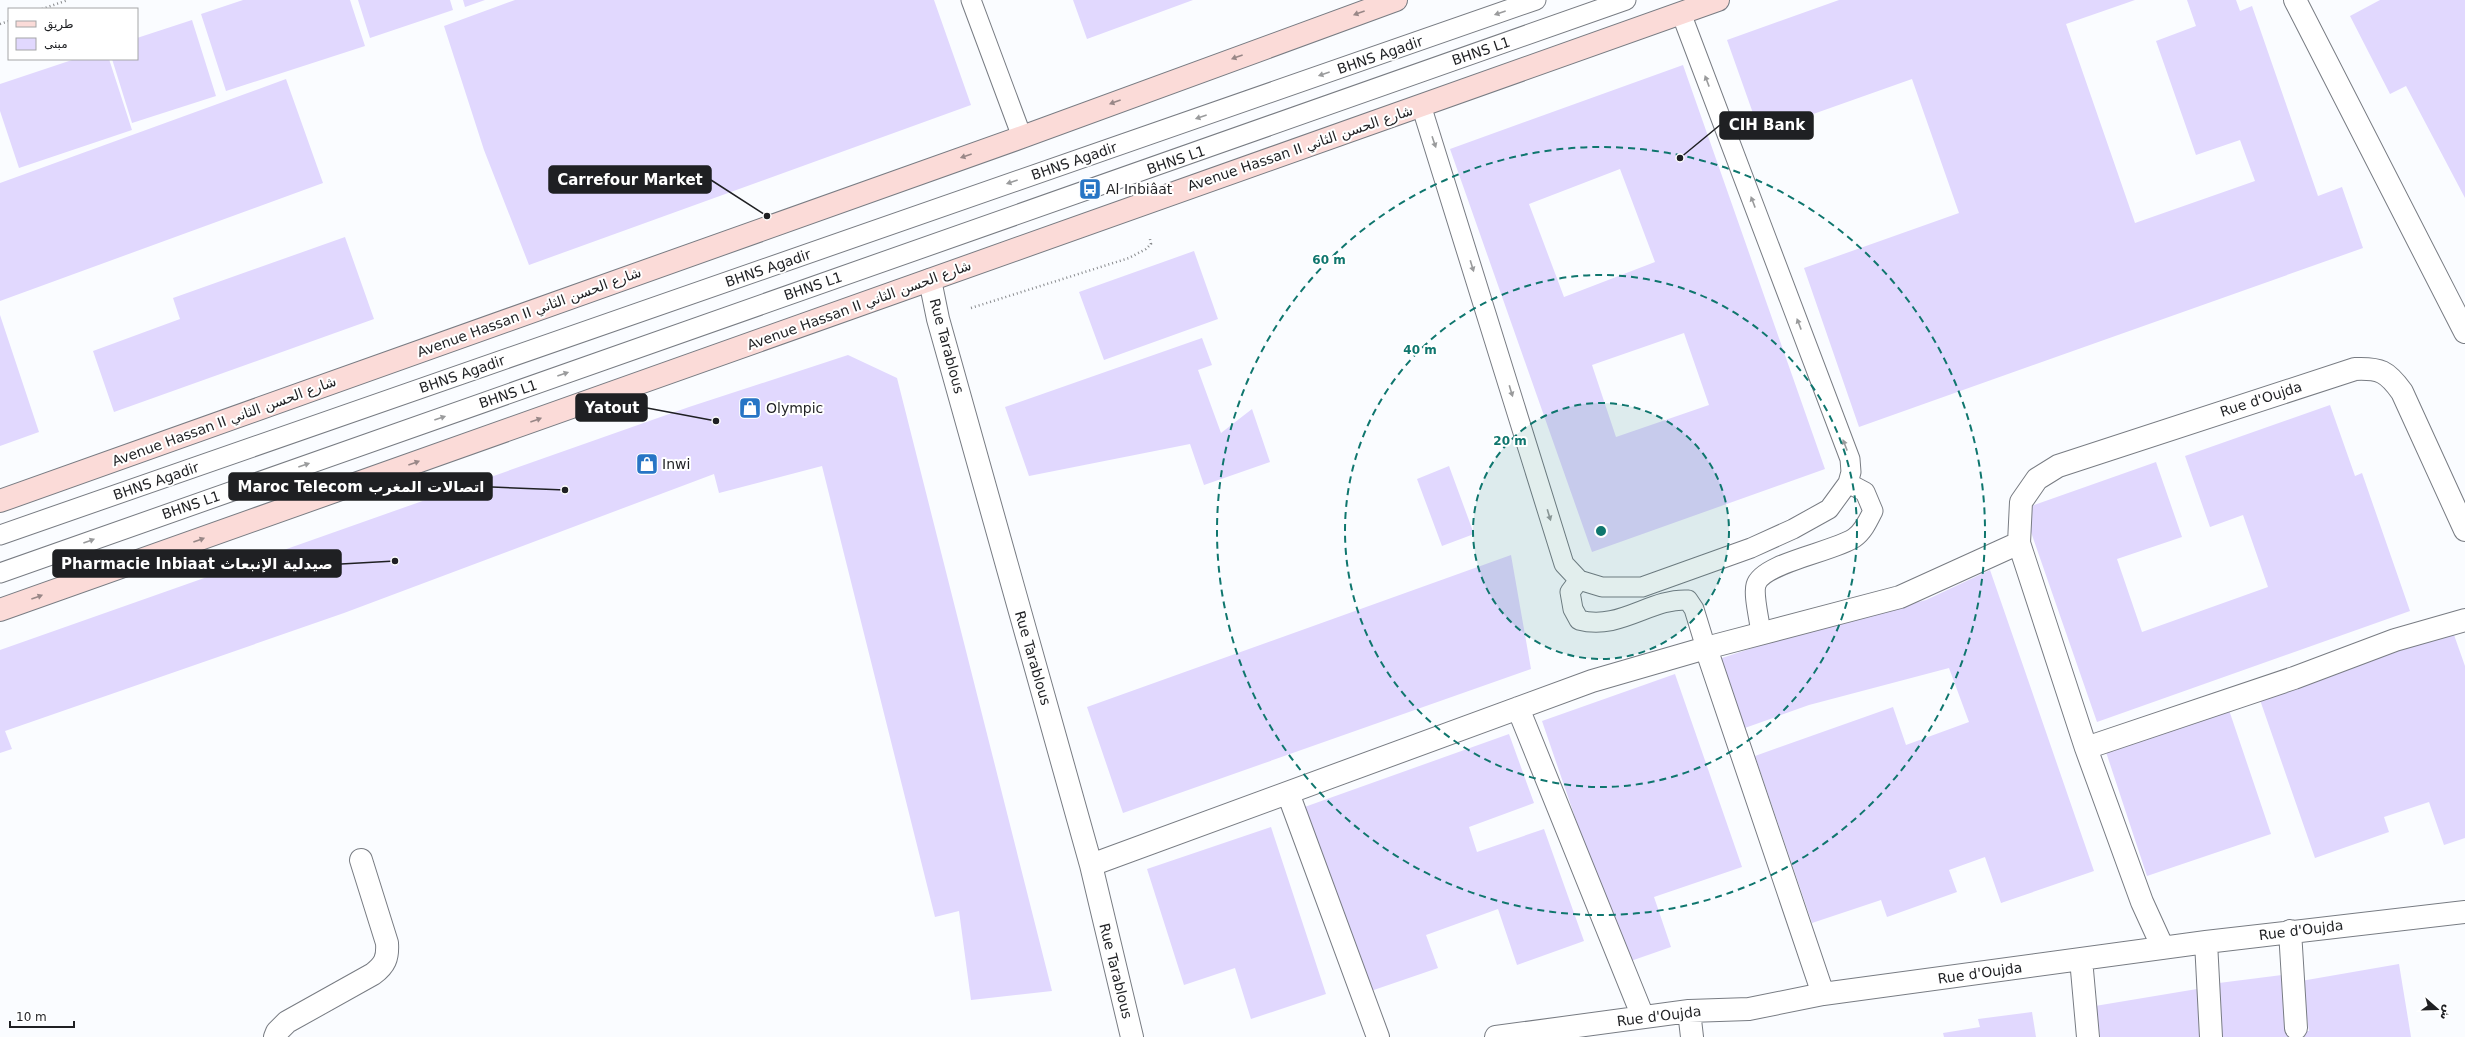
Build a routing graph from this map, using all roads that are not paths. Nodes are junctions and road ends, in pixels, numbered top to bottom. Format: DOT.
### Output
graph roads {
  1 [pos="971,0"];
  2 [pos="1396,0"];
  3 [pos="1536,0"];
  4 [pos="1626,0"];
  5 [pos="1718,0"];
  6 [pos="2295,0"];
  7 [pos="1681,13"];
  8 [pos="1421,105"];
  9 [pos="1022,137"];
  10 [pos="930,280"];
  11 [pos="2465,332"];
  12 [pos="1848,483"];
  13 [pos="0,501"];
  14 [pos="2465,530"];
  15 [pos="0,535"];
  16 [pos="2019,543"];
  17 [pos="0,573"];
  18 [pos="1579,580"];
  19 [pos="0,610"];
  20 [pos="2465,620"];
  21 [pos="1761,634"];
  22 [pos="1706,648"];
  23 [pos="1518,708"];
  24 [pos="2086,748"];
  25 [pos="1288,793"];
  26 [pos="361,860"];
  27 [pos="1091,865"];
  28 [pos="2465,912"];
  29 [pos="2290,932"];
  30 [pos="2206,942"];
  31 [pos="2163,948"];
  32 [pos="2081,959"];
  33 [pos="1823,994"];
  34 [pos="1689,1011"];
  35 [pos="1643,1017"];
  36 [pos="2296,1028"];
  37 [pos="275,1037"];
  38 [pos="1132,1037"];
  39 [pos="1378,1037"];
  40 [pos="1496,1037"];
  41 [pos="1692,1037"];
  42 [pos="2088,1037"];
  43 [pos="2211,1037"];
  1 -- 9 [label="lane"];
  2 -- 9 [label="street, Avenue Hassan II شارع الحسن الثاني, one-way"];
  3 -- 15 [label="lane, BHNS Agadir, one-way"];
  17 -- 4 [label="lane, BHNS L1, one-way"];
  5 -- 7 [label="street, Avenue Hassan II شارع الحسن الثاني"];
  6 -- 11 [label="street"];
  7 -- 8 [label="street, Avenue Hassan II شارع الحسن الثاني"];
  12 -- 7 [label="lane, one-way"];
  8 -- 10 [label="street, Avenue Hassan II شارع الحسن الثاني"];
  8 -- 18 [label="lane, one-way"];
  9 -- 13 [label="street, Avenue Hassan II شارع الحسن الثاني, one-way"];
  19 -- 10 [label="street, Avenue Hassan II شارع الحسن الثاني, one-way"];
  10 -- 27 [label="street, Rue Tarablous"];
  12 -- 18 [label="lane"];
  12 -- 21 [label="lane"];
  14 -- 16 [label="street, Rue d'Oujda"];
  16 -- 21 [label="street"];
  16 -- 24 [label="street"];
  18 -- 22 [label="lane"];
  20 -- 24 [label="street"];
  21 -- 22 [label="street"];
  22 -- 23 [label="street"];
  22 -- 33 [label="street"];
  23 -- 25 [label="street"];
  23 -- 35 [label="street"];
  24 -- 31 [label="street"];
  25 -- 27 [label="street"];
  25 -- 39 [label="street"];
  26 -- 37 [label="street"];
  27 -- 38 [label="street, Rue Tarablous"];
  28 -- 29 [label="street, Rue d'Oujda"];
  29 -- 30 [label="street, Rue d'Oujda"];
  29 -- 36 [label="street"];
  30 -- 31 [label="street, Rue d'Oujda"];
  30 -- 43 [label="street"];
  31 -- 32 [label="street, Rue d'Oujda"];
  32 -- 33 [label="street, Rue d'Oujda"];
  32 -- 42 [label="street"];
  33 -- 34 [label="street, Rue d'Oujda"];
  34 -- 35 [label="street, Rue d'Oujda"];
  34 -- 41 [label="street"];
  35 -- 40 [label="street, Rue d'Oujda"];
}
